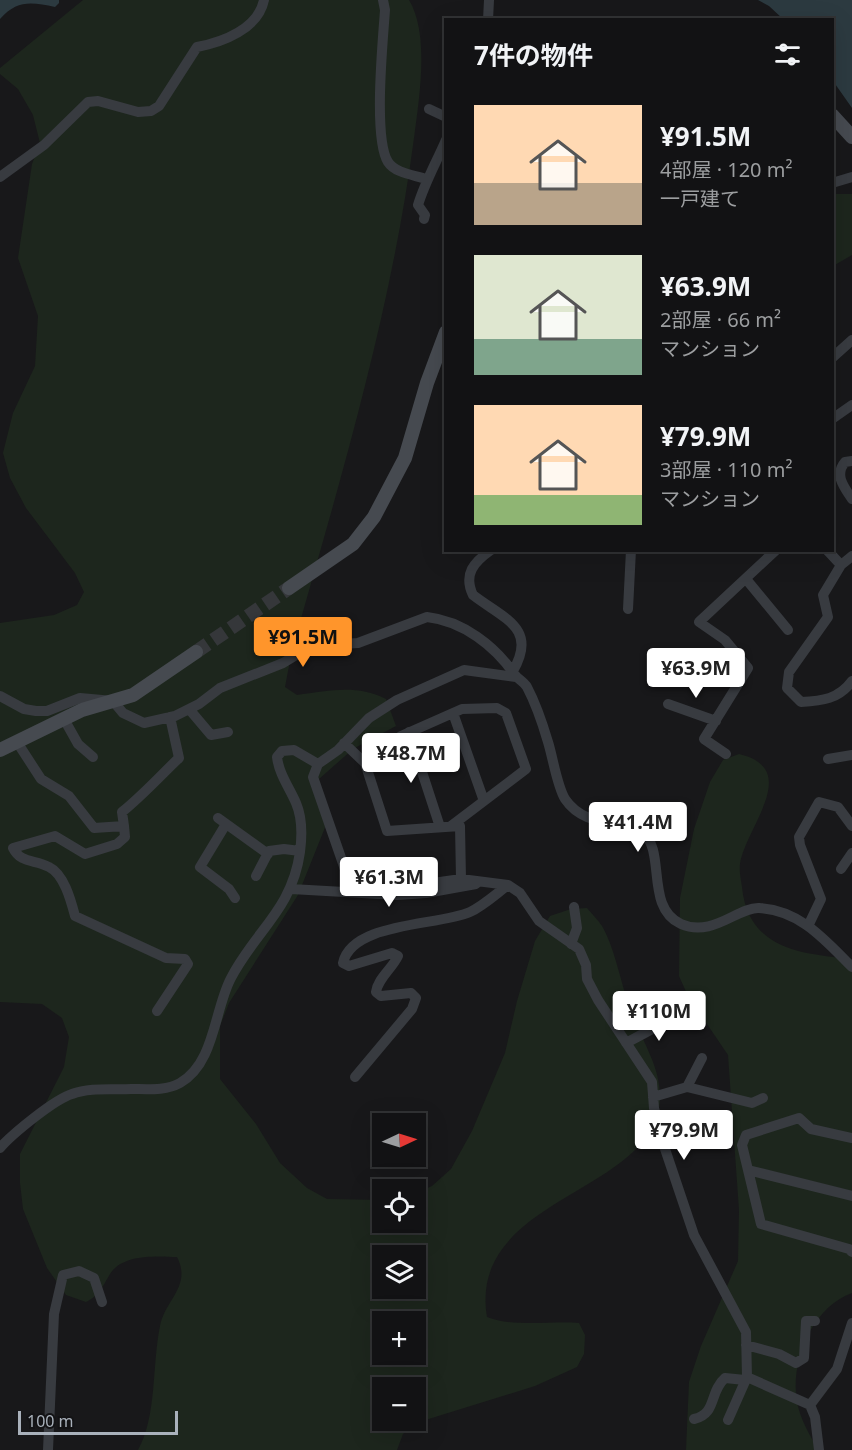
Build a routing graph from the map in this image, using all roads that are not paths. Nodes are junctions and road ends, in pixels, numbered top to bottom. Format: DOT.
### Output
graph roads {
  1 [pos="264,0"];
  2 [pos="383,0"];
  3 [pos="489,0"];
  4 [pos="488,18"];
  5 [pos="429,109"];
  6 [pos="444,113"];
  7 [pos="834,117"];
  8 [pos="852,137"];
  9 [pos="444,145"];
  10 [pos="0,177"];
  11 [pos="852,177"];
  12 [pos="426,179"];
  13 [pos="834,182"];
  14 [pos="424,219"];
  15 [pos="444,337"];
  16 [pos="852,340"];
  17 [pos="834,356"];
  18 [pos="852,405"];
  19 [pos="834,418"];
  20 [pos="852,461"];
  21 [pos="852,499"];
  22 [pos="488,552"];
  23 [pos="631,552"];
  24 [pos="774,552"];
  25 [pos="829,552"];
  26 [pos="852,556"];
  27 [pos="841,565"];
  28 [pos="746,579"];
  29 [pos="289,588"];
  30 [pos="628,609"];
  31 [pos="788,630"];
  32 [pos="196,652"];
  33 [pos="514,674"];
  34 [pos="852,681"];
  35 [pos="0,696"];
  36 [pos="113,701"];
  37 [pos="668,704"];
  38 [pos="189,709"];
  39 [pos="453,713"];
  40 [pos="170,717"];
  41 [pos="64,719"];
  42 [pos="716,721"];
  43 [pos="228,732"];
  44 [pos="409,732"];
  45 [pos="17,742"];
  46 [pos="344,744"];
  47 [pos="0,750"];
  48 [pos="726,754"];
  49 [pos="852,755"];
  50 [pos="93,757"];
  51 [pos="828,759"];
  52 [pos="365,763"];
  53 [pos="318,764"];
  54 [pos="484,801"];
  55 [pos="851,823"];
  56 [pos="124,826"];
  57 [pos="446,827"];
  58 [pos="300,851"];
  59 [pos="852,853"];
  60 [pos="268,854"];
  61 [pos="841,869"];
  62 [pos="256,876"];
  63 [pos="461,879"];
  64 [pos="483,883"];
  65 [pos="508,885"];
  66 [pos="291,889"];
  67 [pos="235,898"];
  68 [pos="574,907"];
  69 [pos="809,924"];
  70 [pos="571,944"];
  71 [pos="852,967"];
  72 [pos="673,1010"];
  73 [pos="157,1011"];
  74 [pos="626,1043"];
  75 [pos="702,1058"];
  76 [pos="355,1077"];
  77 [pos="687,1086"];
  78 [pos="653,1097"];
  79 [pos="763,1098"];
  80 [pos="852,1138"];
  81 [pos="0,1148"];
  82 [pos="748,1170"];
  83 [pos="852,1196"];
  84 [pos="852,1252"];
  85 [pos="102,1302"];
  86 [pos="806,1321"];
  87 [pos="852,1323"];
  88 [pos="746,1345"];
  89 [pos="746,1378"];
  90 [pos="810,1404"];
  91 [pos="694,1419"];
  92 [pos="728,1420"];
  93 [pos="48,1450"];
  94 [pos="819,1450"];
  1 -- 10 [label="street"];
  2 -- 12 [label="street"];
  3 -- 4 [label="street"];
  5 -- 6 [label="street"];
  7 -- 8 [label="street"];
  9 -- 12 [label="street"];
  11 -- 13 [label="street"];
  12 -- 14 [label="street"];
  15 -- 29 [label="street"];
  16 -- 17 [label="street"];
  18 -- 19 [label="street"];
  20 -- 21 [label="street"];
  22 -- 33 [label="street"];
  23 -- 30 [label="street"];
  24 -- 28 [label="street"];
  25 -- 27 [label="street"];
  26 -- 27 [label="street"];
  27 -- 34 [label="street"];
  28 -- 31 [label="street"];
  28 -- 42 [label="street"];
  32 -- 36 [label="street"];
  33 -- 38 [label="street"];
  33 -- 46 [label="street"];
  33 -- 69 [label="street"];
  35 -- 36 [label="street"];
  36 -- 40 [label="street"];
  36 -- 41 [label="street"];
  37 -- 42 [label="street"];
  38 -- 40 [label="street"];
  38 -- 43 [label="street"];
  39 -- 44 [label="street"];
  39 -- 54 [label="street"];
  39 -- 54 [label="street"];
  40 -- 56 [label="street"];
  41 -- 45 [label="street"];
  41 -- 50 [label="street"];
  42 -- 48 [label="street"];
  44 -- 52 [label="street"];
  44 -- 57 [label="street"];
  45 -- 47 [label="street"];
  45 -- 56 [label="street"];
  46 -- 52 [label="street"];
  46 -- 53 [label="street"];
  49 -- 51 [label="street"];
  52 -- 57 [label="street"];
  53 -- 58 [label="street"];
  53 -- 63 [label="street"];
  54 -- 57 [label="street"];
  55 -- 69 [label="street"];
  56 -- 73 [label="street"];
  57 -- 63 [label="street"];
  58 -- 60 [label="street"];
  58 -- 66 [label="street"];
  59 -- 61 [label="street"];
  60 -- 62 [label="street"];
  60 -- 67 [label="street"];
  63 -- 64 [label="street"];
  64 -- 65 [label="street"];
  64 -- 66 [label="street"];
  65 -- 70 [label="street"];
  65 -- 76 [label="street"];
  66 -- 81 [label="street"];
  68 -- 70 [label="street"];
  69 -- 71 [label="street"];
  70 -- 74 [label="street"];
  72 -- 74 [label="street"];
  74 -- 78 [label="street"];
  75 -- 77 [label="street"];
  77 -- 78 [label="street"];
  77 -- 79 [label="street"];
  78 -- 88 [label="street"];
  80 -- 82 [label="street"];
  82 -- 83 [label="street"];
  82 -- 84 [label="street"];
  85 -- 93 [label="street"];
  86 -- 88 [label="street"];
  87 -- 90 [label="street"];
  88 -- 89 [label="street"];
  89 -- 90 [label="street"];
  89 -- 91 [label="street"];
  89 -- 92 [label="street"];
  90 -- 94 [label="street"];
}
